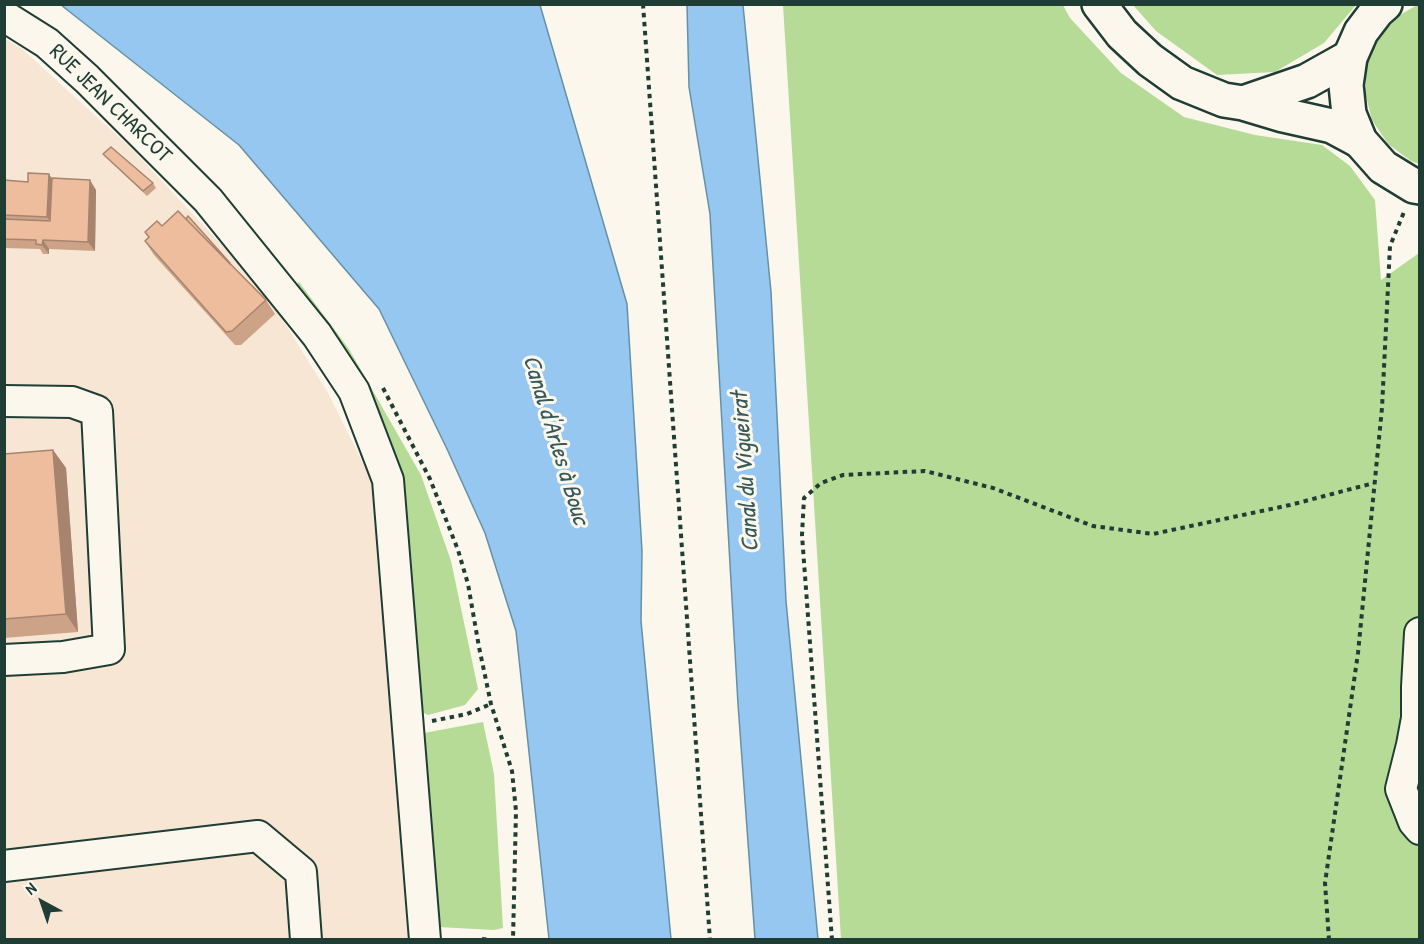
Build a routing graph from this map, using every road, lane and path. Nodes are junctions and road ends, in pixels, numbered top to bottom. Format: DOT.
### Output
graph roads {
  1 [pos="643,4"];
  2 [pos="1099,4"];
  3 [pos="1385,4"];
  4 [pos="4,16"];
  5 [pos="1350,57"];
  6 [pos="1243,103"];
  7 [pos="1360,141"];
  8 [pos="1417,186"];
  9 [pos="4,401"];
  10 [pos="1374,483"];
  11 [pos="1419,633"];
  12 [pos="4,660"];
  13 [pos="491,704"];
  14 [pos="407,726"];
  15 [pos="1419,829"];
  16 [pos="4,866"];
  17 [pos="306,939"];
  18 [pos="425,939"];
  19 [pos="482,939"];
  20 [pos="492,939"];
  21 [pos="710,939"];
  22 [pos="832,939"];
  23 [pos="1329,939"];
  1 -- 21 [label="path"];
  2 -- 6 [label="main road"];
  3 -- 5 [label="main road"];
  4 -- 14 [label="street, RUE JEAN CHARCOT"];
  5 -- 6 [label="main road"];
  5 -- 7 [label="main road"];
  6 -- 7 [label="main road"];
  7 -- 8 [label="main road"];
  8 -- 10 [label="path"];
  9 -- 12 [label="street"];
  10 -- 22 [label="path"];
  10 -- 23 [label="path"];
  11 -- 15 [label="street"];
  13 -- 14 [label="path"];
  14 -- 18 [label="street, RUE JEAN CHARCOT"];
  16 -- 17 [label="street"];
  19 -- 20 [label="path"];
}
